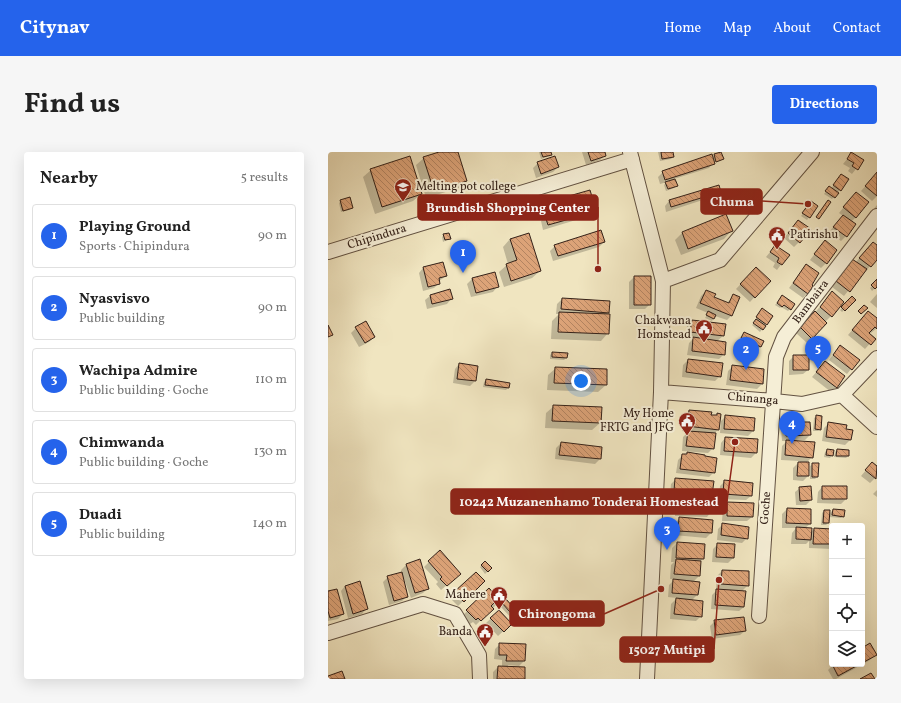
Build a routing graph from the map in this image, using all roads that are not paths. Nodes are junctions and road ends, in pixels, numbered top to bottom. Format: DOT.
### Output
graph roads {
  1 [pos="812,152"];
  2 [pos="631,156"];
  3 [pos="877,216"];
  4 [pos="328,252"];
  5 [pos="663,281"];
  6 [pos="877,358"];
  7 [pos="661,392"];
  8 [pos="842,395"];
  9 [pos="774,401"];
  10 [pos="877,427"];
  11 [pos="759,616"];
  12 [pos="328,634"];
  13 [pos="480,679"];
  14 [pos="647,679"];
  1 -- 5 [label="street"];
  2 -- 4 [label="street, Chipindura"];
  2 -- 5 [label="street"];
  3 -- 9 [label="street, Bambaira"];
  5 -- 7 [label="street"];
  6 -- 8 [label="street"];
  7 -- 9 [label="street, Chinanga"];
  7 -- 14 [label="street"];
  8 -- 9 [label="street, Chinanga"];
  8 -- 10 [label="street"];
  9 -- 11 [label="street, Goche"];
  12 -- 13 [label="street"];
}
